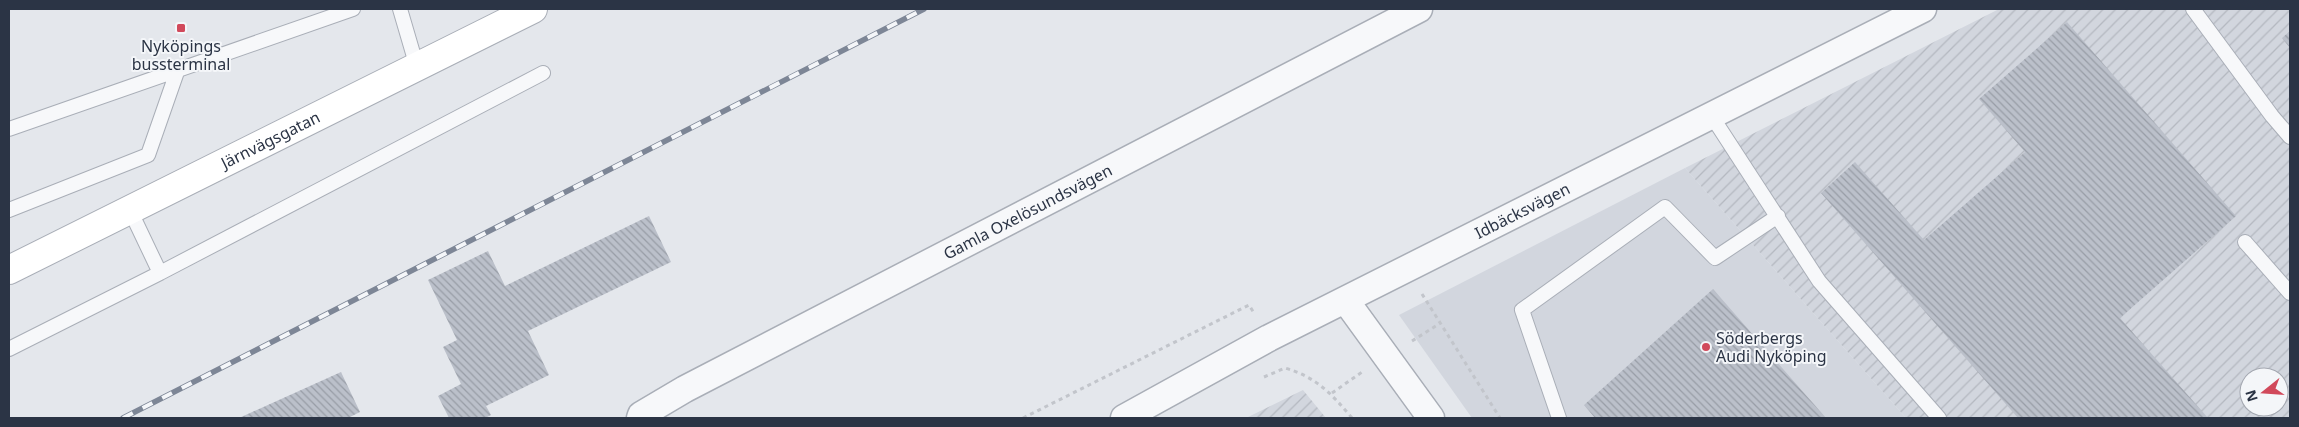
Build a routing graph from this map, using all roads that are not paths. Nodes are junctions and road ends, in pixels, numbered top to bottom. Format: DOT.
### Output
graph roads {
  1 [pos="353,9"];
  2 [pos="400,9"];
  3 [pos="533,9"];
  4 [pos="1419,9"];
  5 [pos="1923,9"];
  6 [pos="2193,9"];
  7 [pos="417,68"];
  8 [pos="178,69"];
  9 [pos="544,73"];
  10 [pos="1711,115"];
  11 [pos="9,129"];
  12 [pos="2290,137"];
  13 [pos="9,210"];
  14 [pos="130,210"];
  15 [pos="1778,216"];
  16 [pos="2245,242"];
  17 [pos="9,270"];
  18 [pos="160,273"];
  19 [pos="2290,293"];
  20 [pos="1346,301"];
  21 [pos="9,348"];
  22 [pos="640,418"];
  23 [pos="1124,418"];
  24 [pos="1431,418"];
  25 [pos="1559,418"];
  26 [pos="1939,418"];
  1 -- 8 [label="lane"];
  2 -- 7 [label="lane"];
  3 -- 7 [label="main road, Järnvägsgatan"];
  4 -- 22 [label="street, Gamla Oxelösundsvägen"];
  5 -- 10 [label="street, Idbäcksvägen"];
  6 -- 12 [label="lane"];
  7 -- 14 [label="main road, Järnvägsgatan"];
  8 -- 11 [label="lane"];
  8 -- 13 [label="lane"];
  9 -- 18 [label="lane"];
  10 -- 15 [label="lane"];
  10 -- 20 [label="street, Idbäcksvägen"];
  14 -- 17 [label="main road, Järnvägsgatan"];
  14 -- 18 [label="lane"];
  15 -- 25 [label="lane"];
  15 -- 26 [label="lane"];
  16 -- 19 [label="lane"];
  18 -- 21 [label="lane"];
  20 -- 23 [label="street, Idbäcksvägen"];
  20 -- 24 [label="street"];
}
